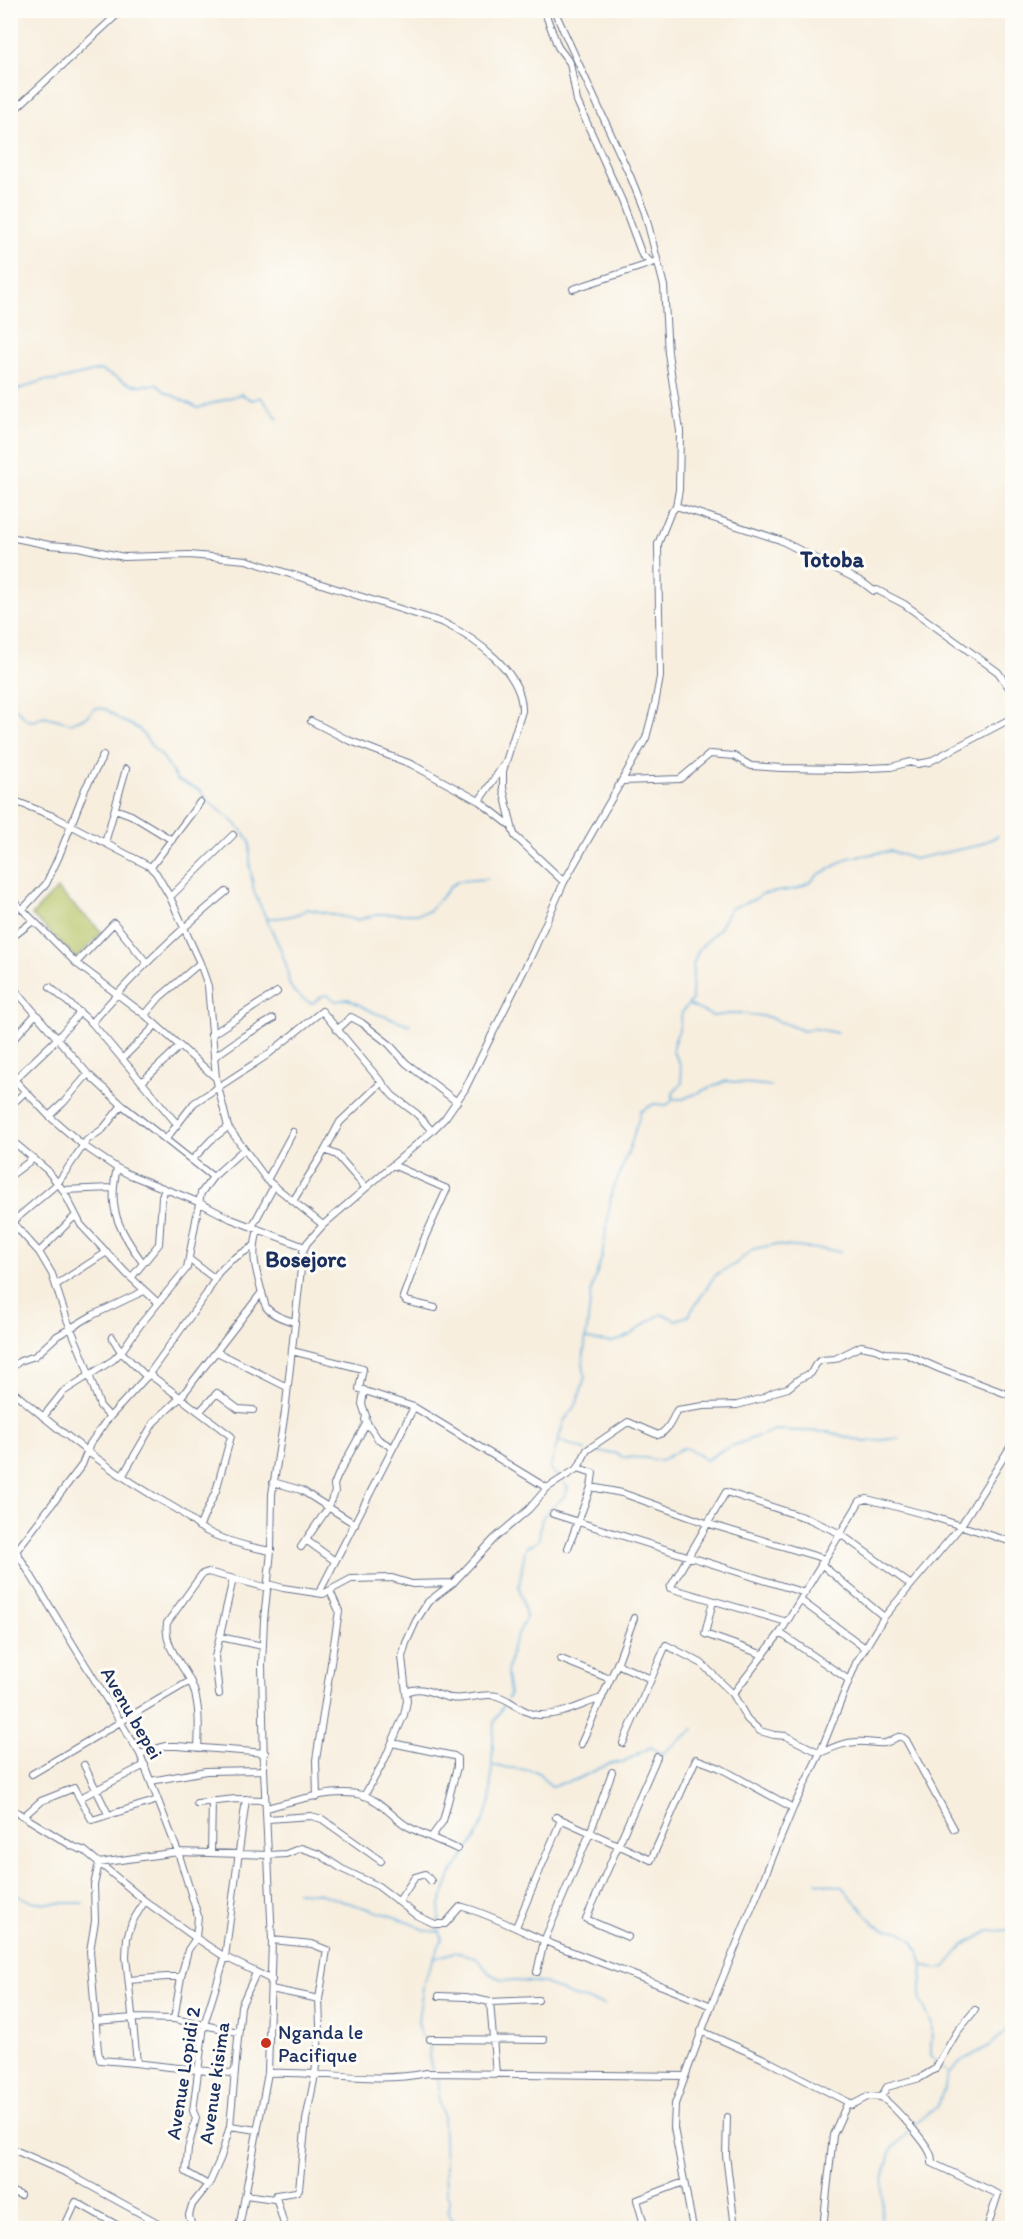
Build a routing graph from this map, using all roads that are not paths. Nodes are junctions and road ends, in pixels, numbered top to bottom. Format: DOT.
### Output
graph roads {
  1 [pos="122,10"];
  2 [pos="544,10"];
  3 [pos="554,10"];
  4 [pos="10,114"];
  5 [pos="656,262"];
  6 [pos="573,289"];
  7 [pos="676,506"];
  8 [pos="10,537"];
  9 [pos="1012,692"];
  10 [pos="1012,718"];
  11 [pos="311,721"];
  12 [pos="103,756"];
  13 [pos="504,763"];
  14 [pos="126,769"];
  15 [pos="622,781"];
  16 [pos="10,799"];
  17 [pos="479,801"];
  18 [pos="200,802"];
  19 [pos="116,809"];
  20 [pos="71,826"];
  21 [pos="512,826"];
  22 [pos="233,835"];
  23 [pos="172,840"];
  24 [pos="105,843"];
  25 [pos="151,867"];
  26 [pos="564,882"];
  27 [pos="226,892"];
  28 [pos="10,897"];
  29 [pos="170,897"];
  30 [pos="22,909"];
  31 [pos="33,921"];
  32 [pos="183,927"];
  33 [pos="10,939"];
  34 [pos="76,963"];
  35 [pos="147,963"];
  36 [pos="200,963"];
  37 [pos="10,984"];
  38 [pos="50,987"];
  39 [pos="277,992"];
  40 [pos="116,994"];
  41 [pos="80,1012"];
  42 [pos="36,1014"];
  43 [pos="145,1015"];
  44 [pos="273,1019"];
  45 [pos="92,1023"];
  46 [pos="156,1025"];
  47 [pos="337,1030"];
  48 [pos="211,1035"];
  49 [pos="57,1039"];
  50 [pos="10,1043"];
  51 [pos="180,1046"];
  52 [pos="214,1057"];
  53 [pos="123,1058"];
  54 [pos="88,1074"];
  55 [pos="13,1077"];
  56 [pos="216,1078"];
  57 [pos="143,1082"];
  58 [pos="382,1082"];
  59 [pos="217,1088"];
  60 [pos="25,1092"];
  61 [pos="457,1102"];
  62 [pos="122,1105"];
  63 [pos="10,1106"];
  64 [pos="49,1116"];
  65 [pos="177,1124"];
  66 [pos="228,1127"];
  67 [pos="432,1131"];
  68 [pos="293,1132"];
  69 [pos="10,1138"];
  70 [pos="166,1139"];
  71 [pos="84,1146"];
  72 [pos="244,1149"];
  73 [pos="325,1150"];
  74 [pos="34,1158"];
  75 [pos="192,1160"];
  76 [pos="393,1165"];
  77 [pos="117,1168"];
  78 [pos="10,1176"];
  79 [pos="213,1176"];
  80 [pos="267,1180"];
  81 [pos="57,1184"];
  82 [pos="274,1186"];
  83 [pos="365,1187"];
  84 [pos="112,1188"];
  85 [pos="165,1189"];
  86 [pos="63,1190"];
  87 [pos="293,1201"];
  88 [pos="198,1202"];
  89 [pos="75,1215"];
  90 [pos="11,1222"];
  91 [pos="324,1225"];
  92 [pos="255,1228"];
  93 [pos="254,1246"];
  94 [pos="305,1246"];
  95 [pos="39,1252"];
  96 [pos="107,1252"];
  97 [pos="190,1260"];
  98 [pos="143,1263"];
  99 [pos="131,1278"];
  100 [pos="214,1278"];
  101 [pos="56,1285"];
  102 [pos="144,1291"];
  103 [pos="262,1292"];
  104 [pos="158,1303"];
  105 [pos="435,1308"];
  106 [pos="295,1322"];
  107 [pos="70,1329"];
  108 [pos="112,1337"];
  109 [pos="292,1351"];
  110 [pos="121,1352"];
  111 [pos="218,1352"];
  112 [pos="10,1369"];
  113 [pos="89,1375"];
  114 [pos="148,1376"];
  115 [pos="287,1387"];
  116 [pos="10,1389"];
  117 [pos="364,1390"];
  118 [pos="1012,1396"];
  119 [pos="181,1397"];
  120 [pos="414,1407"];
  121 [pos="253,1410"];
  122 [pos="200,1411"];
  123 [pos="43,1417"];
  124 [pos="110,1417"];
  125 [pos="367,1422"];
  126 [pos="1012,1444"];
  127 [pos="393,1448"];
  128 [pos="88,1452"];
  129 [pos="578,1468"];
  130 [pos="123,1476"];
  131 [pos="273,1482"];
  132 [pos="591,1487"];
  133 [pos="547,1488"];
  134 [pos="328,1508"];
  135 [pos="553,1514"];
  136 [pos="577,1521"];
  137 [pos="706,1523"];
  138 [pos="355,1524"];
  139 [pos="200,1527"];
  140 [pos="960,1527"];
  141 [pos="839,1533"];
  142 [pos="306,1540"];
  143 [pos="1012,1542"];
  144 [pos="301,1547"];
  145 [pos="568,1548"];
  146 [pos="16,1551"];
  147 [pos="271,1551"];
  148 [pos="688,1555"];
  149 [pos="10,1559"];
  150 [pos="335,1561"];
  151 [pos="823,1562"];
  152 [pos="234,1579"];
  153 [pos="453,1583"];
  154 [pos="910,1585"];
  155 [pos="268,1586"];
  156 [pos="330,1591"];
  157 [pos="319,1593"];
  158 [pos="805,1593"];
  159 [pos="800,1600"];
  160 [pos="713,1601"];
  161 [pos="884,1617"];
  162 [pos="634,1618"];
  163 [pos="787,1622"];
  164 [pos="780,1634"];
  165 [pos="220,1637"];
  166 [pos="263,1646"];
  167 [pos="865,1648"];
  168 [pos="764,1655"];
  169 [pos="561,1659"];
  170 [pos="617,1664"];
  171 [pos="610,1679"];
  172 [pos="651,1679"];
  173 [pos="849,1680"];
  174 [pos="190,1681"];
  175 [pos="407,1692"];
  176 [pos="219,1694"];
  177 [pos="733,1694"];
  178 [pos="602,1698"];
  179 [pos="121,1722"];
  180 [pos="392,1743"];
  181 [pos="623,1743"];
  182 [pos="581,1744"];
  183 [pos="198,1748"];
  184 [pos="265,1753"];
  185 [pos="820,1753"];
  186 [pos="140,1754"];
  187 [pos="657,1757"];
  188 [pos="84,1765"];
  189 [pos="145,1765"];
  190 [pos="264,1770"];
  191 [pos="612,1772"];
  192 [pos="32,1774"];
  193 [pos="151,1781"];
  194 [pos="96,1790"];
  195 [pos="364,1796"];
  196 [pos="316,1797"];
  197 [pos="80,1798"];
  198 [pos="246,1799"];
  199 [pos="158,1800"];
  200 [pos="212,1802"];
  201 [pos="197,1803"];
  202 [pos="266,1804"];
  203 [pos="10,1808"];
  204 [pos="794,1808"];
  205 [pos="108,1814"];
  206 [pos="24,1816"];
  207 [pos="268,1819"];
  208 [pos="954,1828"];
  209 [pos="590,1833"];
  210 [pos="432,1836"];
  211 [pos="619,1846"];
  212 [pos="457,1849"];
  213 [pos="178,1852"];
  214 [pos="211,1853"];
  215 [pos="240,1853"];
  216 [pos="268,1855"];
  217 [pos="381,1861"];
  218 [pos="99,1863"];
  219 [pos="431,1881"];
  220 [pos="145,1901"];
  221 [pos="399,1901"];
  222 [pos="516,1928"];
  223 [pos="628,1937"];
  224 [pos="196,1938"];
  225 [pos="272,1940"];
  226 [pos="544,1941"];
  227 [pos="225,1957"];
  228 [pos="256,1972"];
  229 [pos="537,1972"];
  230 [pos="181,1977"];
  231 [pos="129,1980"];
  232 [pos="272,1980"];
  233 [pos="271,1989"];
  234 [pos="439,1996"];
  235 [pos="319,1999"];
  236 [pos="538,2000"];
  237 [pos="490,2002"];
  238 [pos="711,2006"];
  239 [pos="975,2010"];
  240 [pos="134,2018"];
  241 [pos="174,2019"];
  242 [pos="95,2021"];
  243 [pos="204,2025"];
  244 [pos="701,2031"];
  245 [pos="238,2032"];
  246 [pos="430,2039"];
  247 [pos="493,2039"];
  248 [pos="544,2040"];
  249 [pos="137,2062"];
  250 [pos="199,2071"];
  251 [pos="236,2073"];
  252 [pos="268,2073"];
  253 [pos="496,2074"];
  254 [pos="315,2075"];
  255 [pos="685,2076"];
  256 [pos="881,2097"];
  257 [pos="848,2102"];
  258 [pos="727,2117"];
  259 [pos="230,2126"];
  260 [pos="258,2130"];
  261 [pos="10,2148"];
  262 [pos="684,2182"];
  263 [pos="208,2186"];
  264 [pos="10,2191"];
  265 [pos="20,2195"];
  266 [pos="246,2195"];
  267 [pos="276,2197"];
  268 [pos="824,2219"];
  269 [pos="64,2229"];
  270 [pos="122,2229"];
  271 [pos="167,2229"];
  272 [pos="192,2229"];
  273 [pos="239,2229"];
  274 [pos="285,2229"];
  275 [pos="645,2229"];
  276 [pos="693,2229"];
  277 [pos="735,2229"];
  278 [pos="987,2229"];
  1 -- 4 [label="street"];
  2 -- 5 [label="street"];
  3 -- 5 [label="street"];
  5 -- 6 [label="street"];
  5 -- 7 [label="street"];
  7 -- 9 [label="street"];
  7 -- 15 [label="street"];
  8 -- 13 [label="street"];
  10 -- 15 [label="street"];
  11 -- 17 [label="street"];
  12 -- 20 [label="street"];
  13 -- 17 [label="street"];
  13 -- 21 [label="street"];
  14 -- 19 [label="street"];
  15 -- 26 [label="street"];
  16 -- 20 [label="street"];
  17 -- 21 [label="street"];
  18 -- 23 [label="street"];
  19 -- 23 [label="street"];
  19 -- 24 [label="street"];
  20 -- 24 [label="street"];
  20 -- 30 [label="street"];
  21 -- 26 [label="street"];
  22 -- 29 [label="street"];
  23 -- 25 [label="street"];
  24 -- 25 [label="street"];
  25 -- 29 [label="street"];
  26 -- 61 [label="street"];
  27 -- 32 [label="street"];
  28 -- 30 [label="street"];
  29 -- 32 [label="street"];
  30 -- 31 [label="street"];
  31 -- 33 [label="street"];
  31 -- 34 [label="street"];
  32 -- 35 [label="street"];
  32 -- 36 [label="street"];
  34 -- 35 [label="street"];
  34 -- 40 [label="street"];
  35 -- 40 [label="street"];
  36 -- 43 [label="street"];
  36 -- 48 [label="street"];
  37 -- 42 [label="street"];
  38 -- 41 [label="street"];
  39 -- 48 [label="street"];
  40 -- 43 [label="street"];
  40 -- 45 [label="street"];
  41 -- 45 [label="street"];
  41 -- 49 [label="street"];
  42 -- 49 [label="street"];
  42 -- 50 [label="street"];
  43 -- 46 [label="street"];
  44 -- 52 [label="street"];
  45 -- 53 [label="street"];
  46 -- 51 [label="street"];
  46 -- 53 [label="street"];
  47 -- 58 [label="street"];
  47 -- 59 [label="street"];
  47 -- 61 [label="street"];
  48 -- 52 [label="street"];
  49 -- 54 [label="street"];
  49 -- 55 [label="street"];
  51 -- 56 [label="street"];
  51 -- 57 [label="street"];
  52 -- 56 [label="street"];
  53 -- 57 [label="street"];
  54 -- 62 [label="street"];
  54 -- 64 [label="street"];
  55 -- 60 [label="street"];
  56 -- 59 [label="street"];
  57 -- 65 [label="street"];
  58 -- 67 [label="street"];
  58 -- 73 [label="street"];
  59 -- 65 [label="street"];
  59 -- 66 [label="street"];
  60 -- 63 [label="street"];
  60 -- 64 [label="street"];
  61 -- 67 [label="street"];
  62 -- 70 [label="street"];
  62 -- 71 [label="street"];
  64 -- 71 [label="street"];
  65 -- 70 [label="street"];
  66 -- 72 [label="street"];
  66 -- 75 [label="street"];
  67 -- 76 [label="street"];
  68 -- 80 [label="street"];
  69 -- 74 [label="street"];
  70 -- 75 [label="street"];
  71 -- 77 [label="street"];
  71 -- 81 [label="street"];
  72 -- 79 [label="street"];
  72 -- 80 [label="street"];
  73 -- 83 [label="street"];
  73 -- 87 [label="street"];
  74 -- 78 [label="street"];
  74 -- 81 [label="street"];
  75 -- 79 [label="street"];
  76 -- 83 [label="street"];
  76 -- 105 [label="street"];
  77 -- 84 [label="street"];
  77 -- 85 [label="street"];
  79 -- 88 [label="street"];
  80 -- 82 [label="street"];
  81 -- 86 [label="street"];
  81 -- 90 [label="street"];
  82 -- 87 [label="street"];
  82 -- 92 [label="street"];
  83 -- 91 [label="street"];
  84 -- 86 [label="street"];
  84 -- 98 [label="street"];
  85 -- 88 [label="street"];
  85 -- 98 [label="street"];
  86 -- 89 [label="street"];
  87 -- 91 [label="street"];
  88 -- 92 [label="street"];
  88 -- 97 [label="street"];
  89 -- 95 [label="street"];
  89 -- 96 [label="street"];
  90 -- 95 [label="street"];
  91 -- 94 [label="street"];
  92 -- 93 [label="street"];
  92 -- 94 [label="street"];
  93 -- 100 [label="street"];
  93 -- 103 [label="street"];
  94 -- 106 [label="street"];
  95 -- 101 [label="street"];
  96 -- 99 [label="street"];
  96 -- 101 [label="street"];
  97 -- 100 [label="street"];
  97 -- 104 [label="street"];
  98 -- 99 [label="street"];
  99 -- 102 [label="street"];
  100 -- 114 [label="street"];
  101 -- 107 [label="street"];
  102 -- 104 [label="street"];
  102 -- 107 [label="street"];
  103 -- 106 [label="street"];
  103 -- 111 [label="street"];
  104 -- 110 [label="street"];
  106 -- 109 [label="street"];
  107 -- 112 [label="street"];
  107 -- 113 [label="street"];
  108 -- 110 [label="street"];
  109 -- 115 [label="street"];
  109 -- 117 [label="street"];
  110 -- 113 [label="street"];
  110 -- 114 [label="street"];
  111 -- 115 [label="street"];
  111 -- 119 [label="street"];
  113 -- 123 [label="street"];
  113 -- 124 [label="street"];
  114 -- 119 [label="street"];
  114 -- 124 [label="street"];
  115 -- 131 [label="street"];
  116 -- 123 [label="street"];
  117 -- 120 [label="street"];
  117 -- 125 [label="street"];
  118 -- 129 [label="street"];
  119 -- 122 [label="street"];
  119 -- 130 [label="street"];
  120 -- 127 [label="street"];
  120 -- 133 [label="street"];
  121 -- 122 [label="street"];
  122 -- 139 [label="street"];
  123 -- 128 [label="street"];
  124 -- 128 [label="street"];
  125 -- 127 [label="street"];
  125 -- 134 [label="street"];
  126 -- 140 [label="street"];
  127 -- 138 [label="street"];
  128 -- 130 [label="street"];
  128 -- 146 [label="street"];
  129 -- 132 [label="street"];
  129 -- 133 [label="street"];
  130 -- 139 [label="street"];
  131 -- 134 [label="street"];
  131 -- 147 [label="street"];
  132 -- 136 [label="street"];
  132 -- 137 [label="street"];
  133 -- 153 [label="street"];
  134 -- 138 [label="street"];
  134 -- 142 [label="street"];
  135 -- 136 [label="street"];
  136 -- 145 [label="street"];
  136 -- 148 [label="street"];
  137 -- 141 [label="street"];
  137 -- 148 [label="street"];
  137 -- 151 [label="street"];
  138 -- 150 [label="street"];
  139 -- 147 [label="street"];
  140 -- 141 [label="street"];
  140 -- 143 [label="street"];
  140 -- 154 [label="street"];
  141 -- 151 [label="street"];
  141 -- 154 [label="street"];
  142 -- 144 [label="street"];
  142 -- 150 [label="street"];
  146 -- 149 [label="street"];
  146 -- 179 [label="street, Avenu bepei"];
  147 -- 155 [label="street"];
  148 -- 158 [label="street"];
  148 -- 160 [label="street"];
  150 -- 157 [label="street"];
  151 -- 158 [label="street"];
  151 -- 161 [label="street"];
  152 -- 155 [label="street"];
  152 -- 165 [label="street"];
  152 -- 174 [label="street"];
  153 -- 156 [label="street"];
  153 -- 175 [label="street"];
  154 -- 161 [label="street"];
  155 -- 157 [label="street"];
  155 -- 166 [label="street"];
  156 -- 157 [label="street"];
  156 -- 196 [label="street"];
  158 -- 159 [label="street"];
  159 -- 163 [label="street"];
  159 -- 167 [label="street"];
  160 -- 163 [label="street"];
  160 -- 168 [label="street"];
  161 -- 167 [label="street"];
  162 -- 170 [label="street"];
  163 -- 164 [label="street"];
  164 -- 168 [label="street"];
  164 -- 173 [label="street"];
  165 -- 166 [label="street"];
  165 -- 176 [label="street"];
  166 -- 184 [label="street"];
  167 -- 173 [label="street"];
  168 -- 177 [label="street"];
  169 -- 171 [label="street"];
  170 -- 171 [label="street"];
  170 -- 172 [label="street"];
  171 -- 178 [label="street"];
  172 -- 177 [label="street"];
  172 -- 181 [label="street"];
  173 -- 185 [label="street"];
  174 -- 179 [label="street"];
  174 -- 183 [label="street"];
  175 -- 178 [label="street"];
  175 -- 180 [label="street"];
  177 -- 185 [label="street"];
  178 -- 182 [label="street"];
  179 -- 186 [label="street, Avenu bepei"];
  179 -- 192 [label="street"];
  180 -- 195 [label="street"];
  180 -- 210 [label="street"];
  183 -- 184 [label="street"];
  183 -- 186 [label="street"];
  184 -- 190 [label="street"];
  185 -- 204 [label="street"];
  185 -- 208 [label="street"];
  186 -- 189 [label="street, Avenu bepei"];
  187 -- 211 [label="street"];
  188 -- 194 [label="street"];
  189 -- 193 [label="street, Avenu bepei"];
  189 -- 194 [label="street"];
  190 -- 193 [label="street"];
  190 -- 202 [label="street"];
  191 -- 209 [label="street"];
  193 -- 199 [label="street, Avenu bepei"];
  194 -- 197 [label="street"];
  194 -- 205 [label="street"];
  195 -- 196 [label="street"];
  195 -- 210 [label="street"];
  196 -- 202 [label="street"];
  197 -- 205 [label="street"];
  197 -- 206 [label="street"];
  198 -- 200 [label="street"];
  198 -- 202 [label="street"];
  198 -- 215 [label="street, Avenue Lopidi 2"];
  199 -- 205 [label="street"];
  199 -- 213 [label="street, Avenu bepei"];
  200 -- 201 [label="street"];
  200 -- 214 [label="street"];
  202 -- 207 [label="street"];
  203 -- 206 [label="street"];
  204 -- 211 [label="street"];
  204 -- 238 [label="street"];
  206 -- 218 [label="street"];
  207 -- 216 [label="street"];
  207 -- 217 [label="street"];
  209 -- 211 [label="street"];
  209 -- 222 [label="street"];
  209 -- 226 [label="street"];
  210 -- 212 [label="street"];
  211 -- 223 [label="street"];
  213 -- 214 [label="street"];
  213 -- 218 [label="street"];
  213 -- 224 [label="street, Avenu bepei"];
  214 -- 215 [label="street"];
  215 -- 216 [label="street"];
  215 -- 227 [label="street, Avenue Lopidi 2"];
  216 -- 221 [label="street"];
  216 -- 225 [label="street"];
  218 -- 220 [label="street"];
  218 -- 242 [label="street"];
  219 -- 221 [label="street"];
  220 -- 224 [label="street"];
  220 -- 231 [label="street"];
  221 -- 222 [label="street"];
  222 -- 226 [label="street"];
  224 -- 227 [label="street"];
  224 -- 230 [label="street"];
  225 -- 232 [label="street"];
  225 -- 235 [label="street"];
  226 -- 229 [label="street"];
  226 -- 238 [label="street"];
  227 -- 228 [label="street"];
  227 -- 243 [label="street, Avenue Lopidi 2"];
  228 -- 232 [label="street"];
  228 -- 245 [label="street, Avenue kisima"];
  230 -- 231 [label="street"];
  230 -- 241 [label="street"];
  231 -- 240 [label="street"];
  232 -- 233 [label="street"];
  233 -- 235 [label="street"];
  233 -- 252 [label="street"];
  234 -- 237 [label="street"];
  235 -- 254 [label="street"];
  236 -- 237 [label="street"];
  237 -- 247 [label="street"];
  238 -- 244 [label="street"];
  239 -- 256 [label="street"];
  240 -- 241 [label="street"];
  240 -- 242 [label="street"];
  240 -- 249 [label="street"];
  241 -- 243 [label="street"];
  242 -- 249 [label="street"];
  243 -- 245 [label="street"];
  243 -- 250 [label="street, Avenue Lopidi 2"];
  244 -- 255 [label="street"];
  244 -- 257 [label="street"];
  245 -- 251 [label="street, Avenue kisima"];
  246 -- 247 [label="street"];
  247 -- 248 [label="street"];
  247 -- 253 [label="street"];
  249 -- 250 [label="street"];
  250 -- 251 [label="street"];
  250 -- 263 [label="street, Avenue Lopidi 2"];
  251 -- 259 [label="street, Avenue kisima"];
  252 -- 254 [label="street"];
  252 -- 260 [label="street"];
  253 -- 254 [label="street"];
  253 -- 255 [label="street"];
  254 -- 267 [label="street"];
  255 -- 262 [label="street"];
  256 -- 257 [label="street"];
  256 -- 278 [label="street"];
  257 -- 268 [label="street"];
  258 -- 277 [label="street"];
  259 -- 260 [label="street"];
  259 -- 263 [label="street, Avenue kisima"];
  260 -- 266 [label="street"];
  261 -- 271 [label="street"];
  262 -- 275 [label="street"];
  262 -- 276 [label="street"];
  263 -- 272 [label="street, Avenue kisima"];
  264 -- 265 [label="street"];
  266 -- 267 [label="street"];
  266 -- 273 [label="street"];
  267 -- 274 [label="street"];
  269 -- 270 [label="street"];
}
